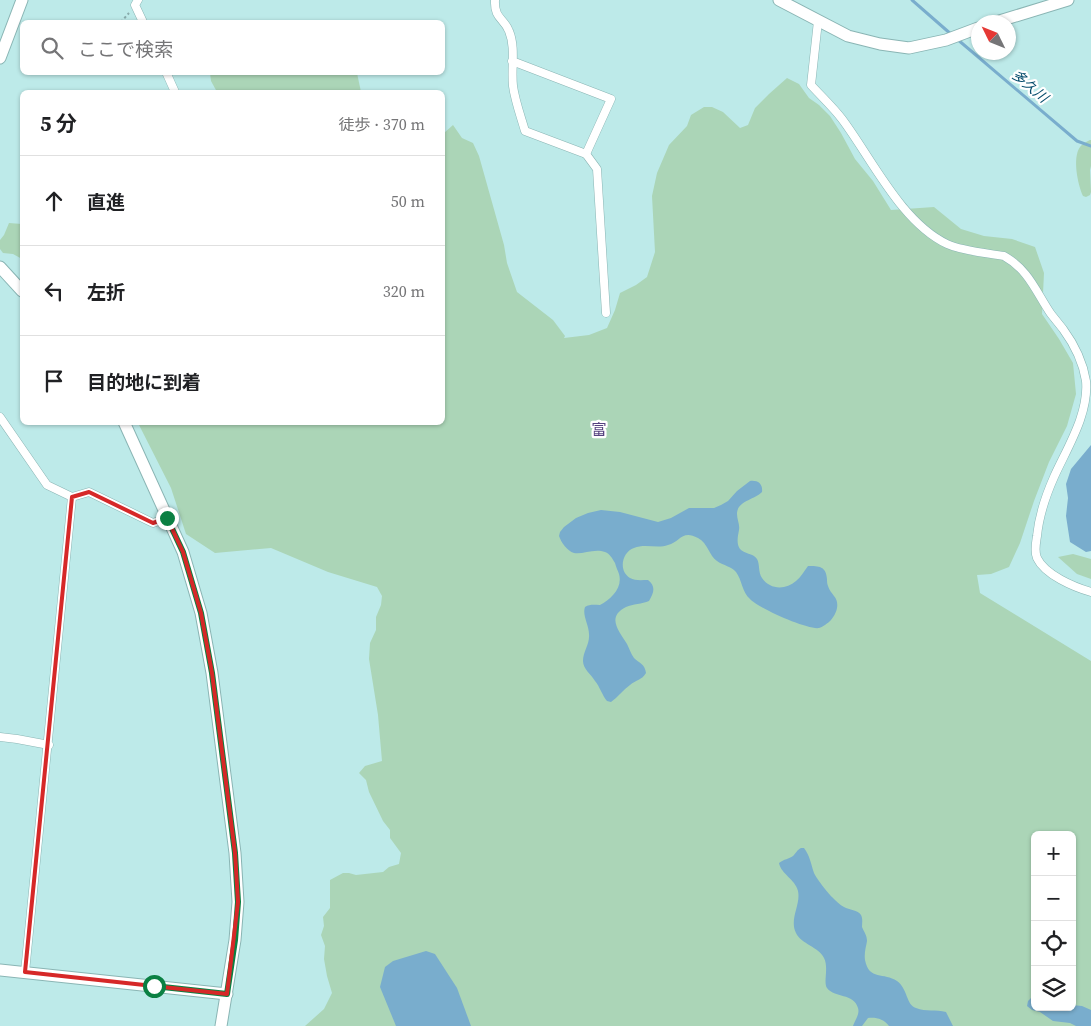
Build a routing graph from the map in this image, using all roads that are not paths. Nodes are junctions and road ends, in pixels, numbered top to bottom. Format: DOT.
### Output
graph roads {
  1 [pos="22,0"];
  2 [pos="495,0"];
  3 [pos="779,0"];
  4 [pos="1065,0"];
  5 [pos="136,3"];
  6 [pos="1016,16"];
  7 [pos="142,20"];
  8 [pos="818,21"];
  9 [pos="971,31"];
  10 [pos="0,58"];
  11 [pos="512,61"];
  12 [pos="167,75"];
  13 [pos="174,90"];
  14 [pos="586,154"];
  15 [pos="1,269"];
  16 [pos="20,288"];
  17 [pos="606,313"];
  18 [pos="0,416"];
  19 [pos="125,425"];
  20 [pos="72,497"];
  21 [pos="167,518"];
  22 [pos="1091,592"];
  23 [pos="0,737"];
  24 [pos="48,745"];
  25 [pos="0,970"];
  26 [pos="26,972"];
  27 [pos="227,994"];
  28 [pos="221,1026"];
  1 -- 10 [label="street"];
  2 -- 11 [label="street"];
  3 -- 8 [label="street"];
  4 -- 6 [label="street"];
  5 -- 7 [label="street"];
  8 -- 9 [label="street"];
  8 -- 22 [label="street"];
  11 -- 14 [label="street"];
  11 -- 14 [label="street"];
  12 -- 13 [label="street"];
  14 -- 17 [label="street"];
  15 -- 16 [label="street"];
  18 -- 20 [label="street"];
  19 -- 21 [label="street"];
  20 -- 21 [label="street"];
  20 -- 24 [label="street"];
  21 -- 27 [label="street"];
  23 -- 24 [label="street"];
  24 -- 26 [label="street"];
  25 -- 26 [label="street"];
  26 -- 27 [label="street"];
  27 -- 28 [label="street"];
}
